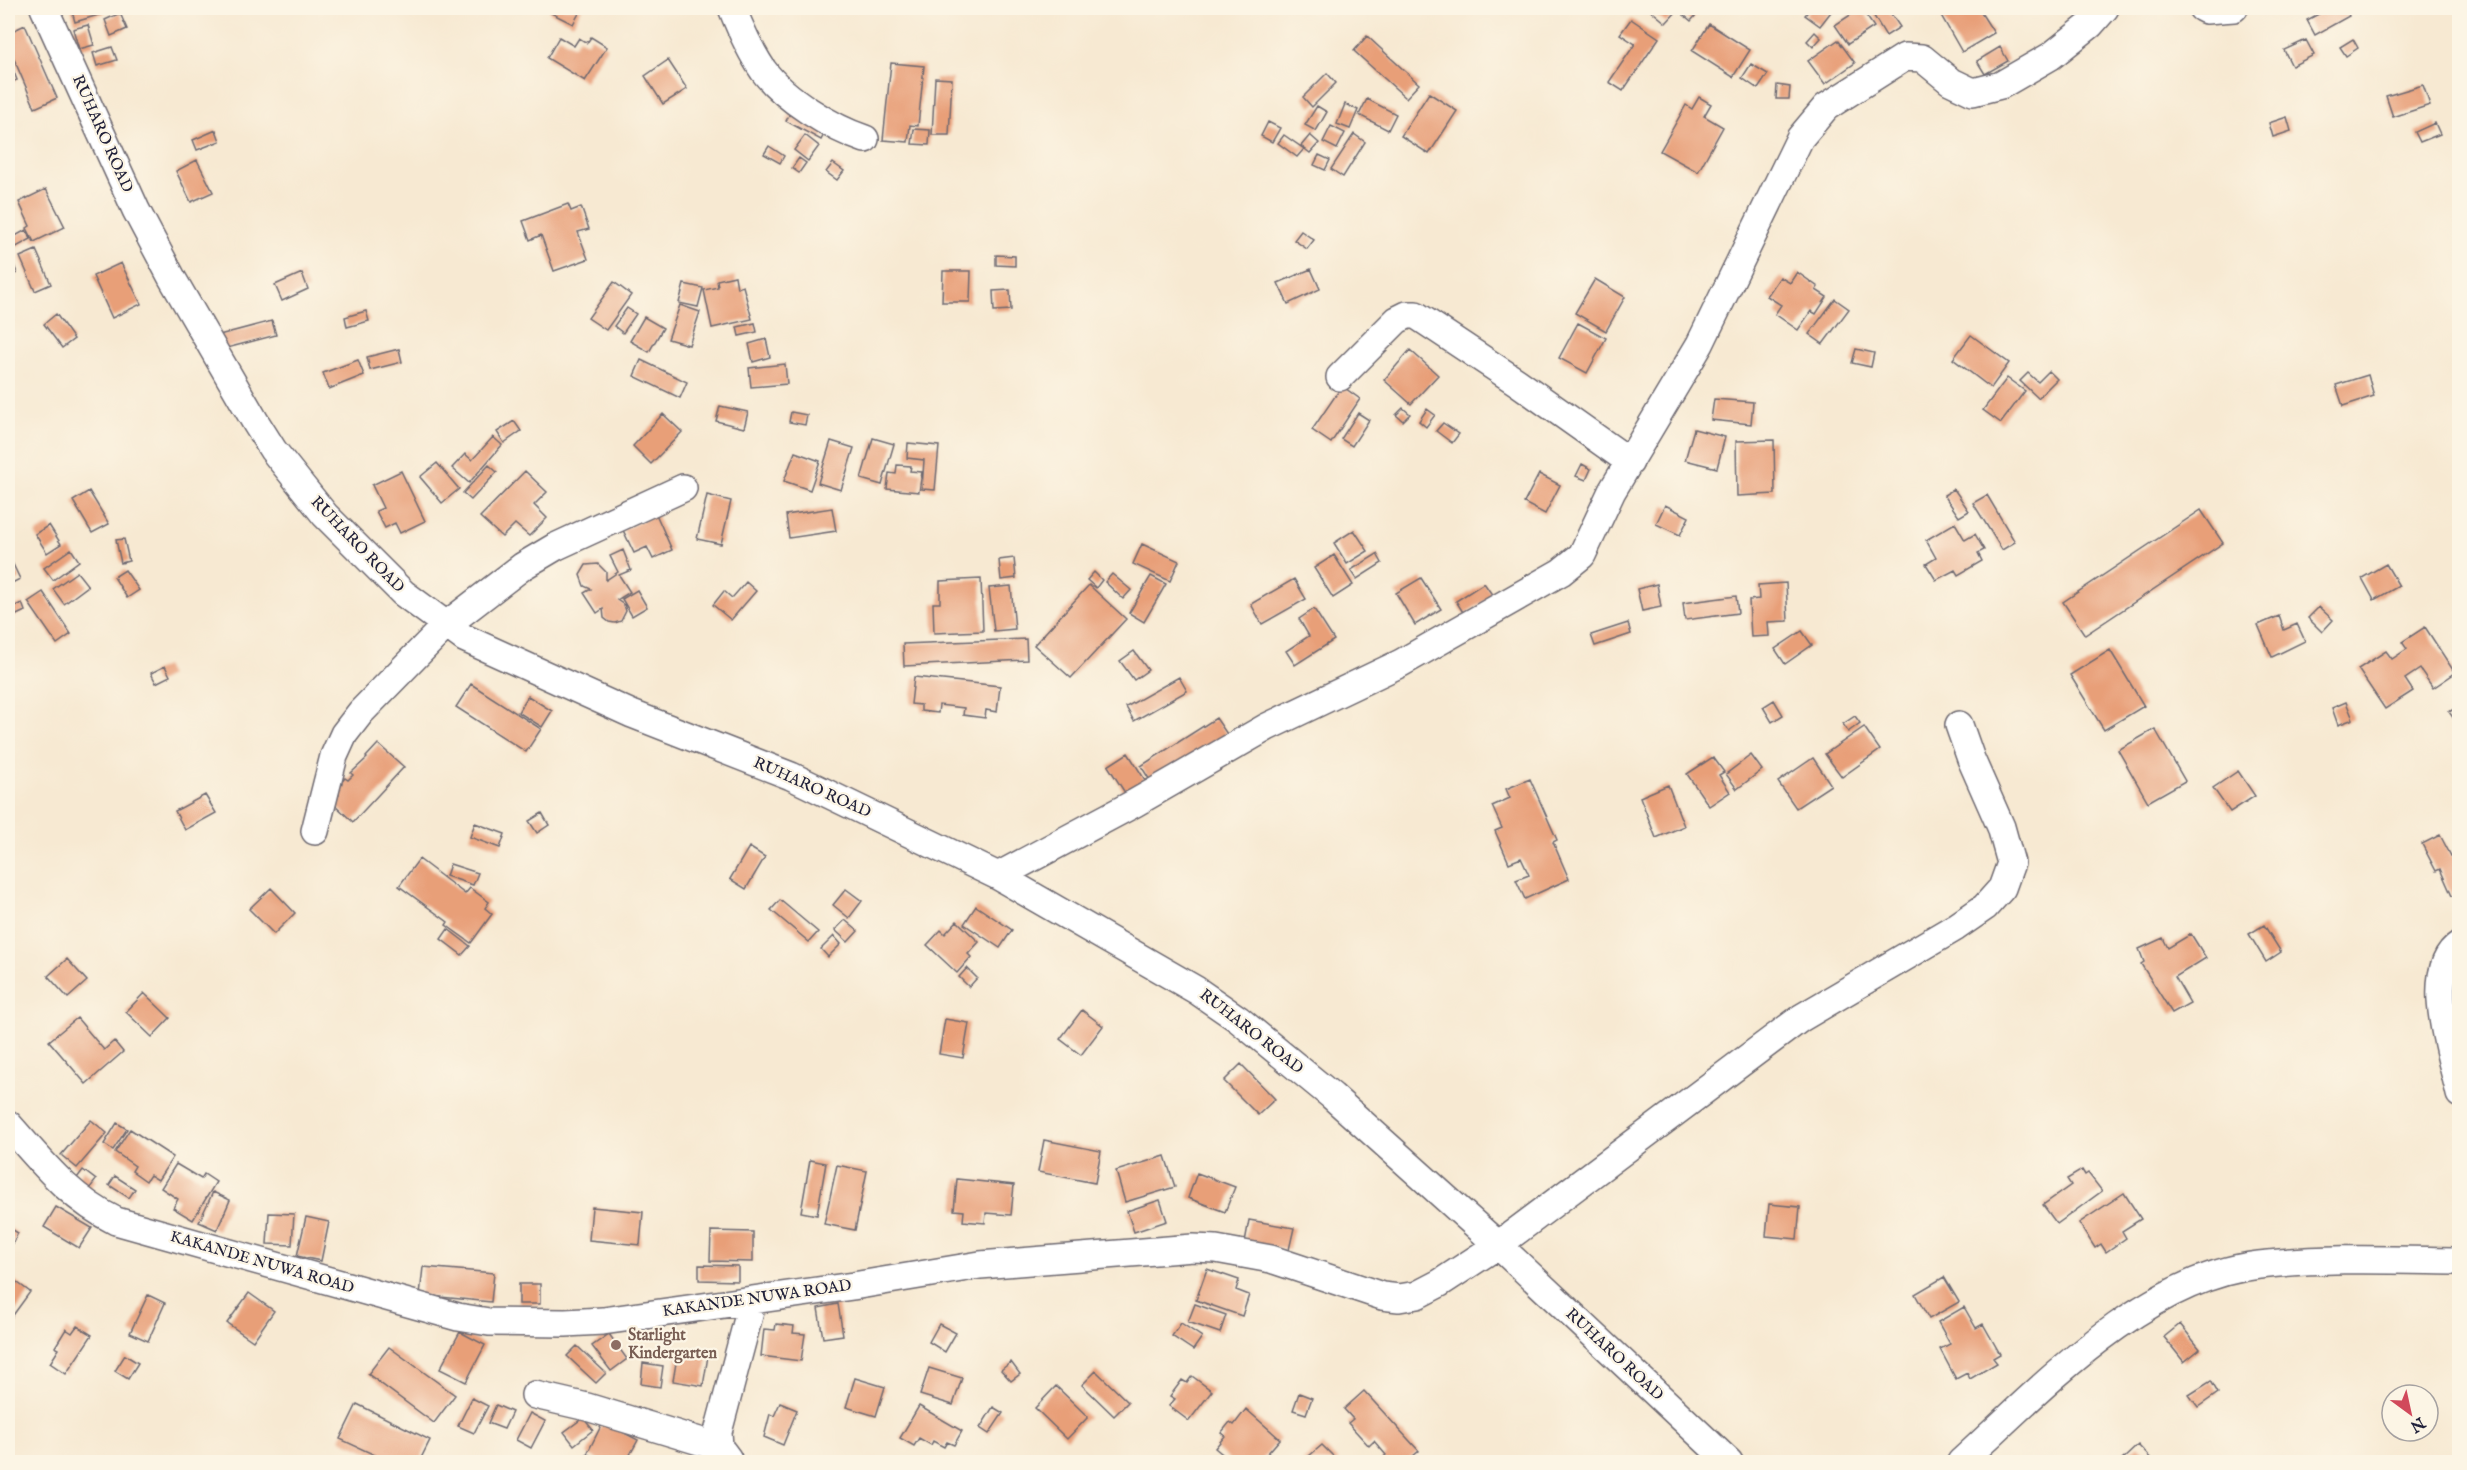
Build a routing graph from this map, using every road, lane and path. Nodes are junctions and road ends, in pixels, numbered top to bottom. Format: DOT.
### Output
graph roads {
  1 [pos="44,8"];
  2 [pos="732,8"];
  3 [pos="2105,8"];
  4 [pos="2202,8"];
  5 [pos="2234,8"];
  6 [pos="865,139"];
  7 [pos="1340,378"];
  8 [pos="1630,462"];
  9 [pos="683,488"];
  10 [pos="445,626"];
  11 [pos="1959,725"];
  12 [pos="315,831"];
  13 [pos="998,876"];
  14 [pos="2460,945"];
  15 [pos="2460,1094"];
  16 [pos="8,1124"];
  17 [pos="1498,1245"];
  18 [pos="2460,1261"];
  19 [pos="753,1300"];
  20 [pos="535,1395"];
  21 [pos="725,1455"];
  22 [pos="1729,1462"];
  23 [pos="1962,1462"];
  1 -- 10 [label="street, RUHARO ROAD"];
  2 -- 6 [label="street"];
  3 -- 8 [label="street"];
  4 -- 5 [label="street"];
  7 -- 8 [label="street"];
  8 -- 13 [label="street"];
  9 -- 10 [label="street"];
  10 -- 12 [label="street"];
  10 -- 13 [label="street, RUHARO ROAD"];
  11 -- 17 [label="street, KAKANDE NUWA ROAD"];
  13 -- 17 [label="street, RUHARO ROAD"];
  14 -- 15 [label="street"];
  16 -- 19 [label="street, KAKANDE NUWA ROAD"];
  17 -- 19 [label="street, KAKANDE NUWA ROAD"];
  17 -- 22 [label="street, RUHARO ROAD"];
  18 -- 23 [label="street"];
  19 -- 21 [label="street"];
  20 -- 21 [label="street"];
}
